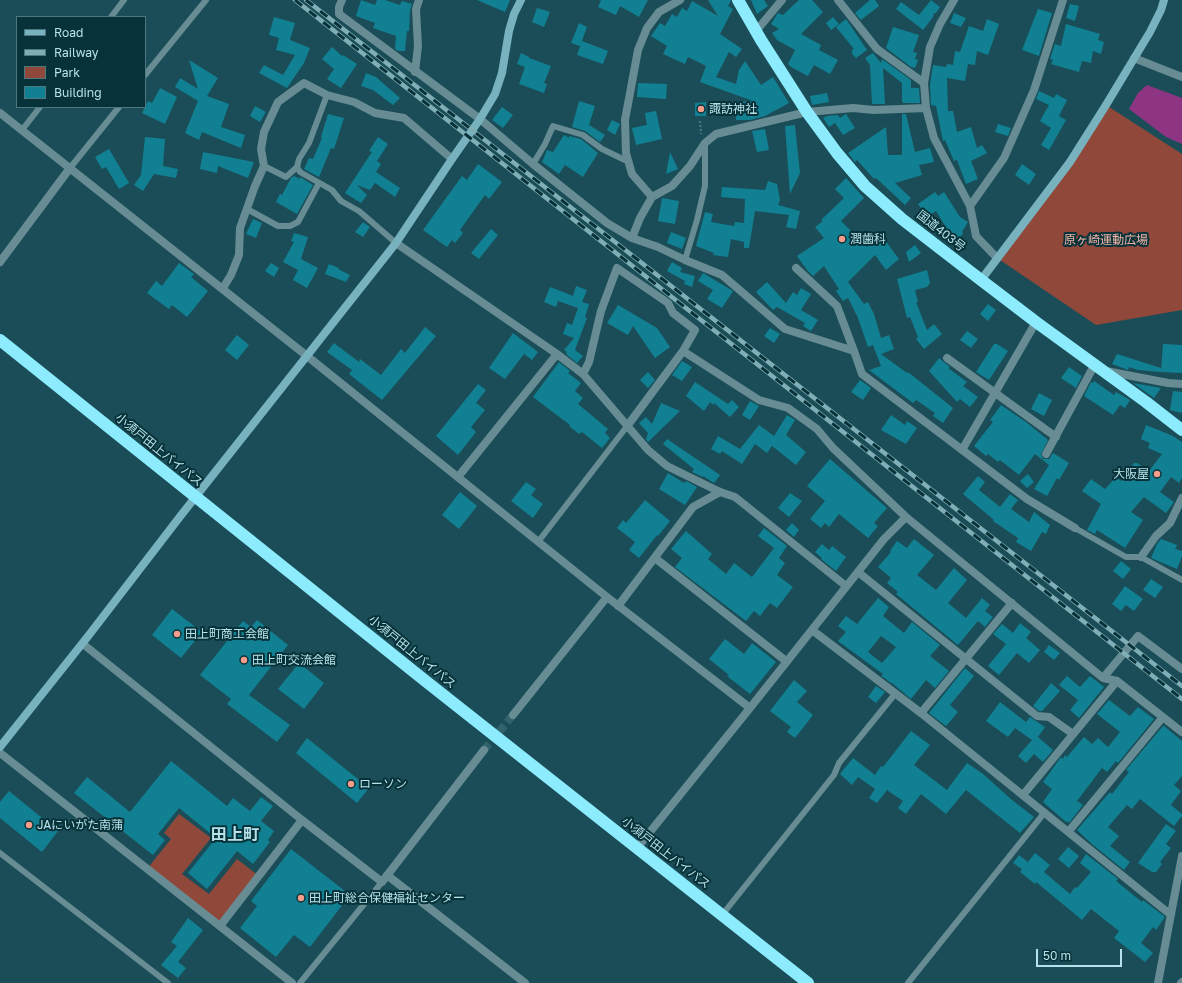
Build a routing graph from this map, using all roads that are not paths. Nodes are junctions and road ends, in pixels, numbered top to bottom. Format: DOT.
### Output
graph roads {
  1 [pos="124,0"];
  2 [pos="206,0"];
  3 [pos="342,0"];
  4 [pos="418,0"];
  5 [pos="521,0"];
  6 [pos="680,0"];
  7 [pos="738,0"];
  8 [pos="782,0"];
  9 [pos="838,0"];
  10 [pos="954,0"];
  11 [pos="1062,0"];
  12 [pos="1164,0"];
  13 [pos="112,16"];
  14 [pos="756,30"];
  15 [pos="1134,58"];
  16 [pos="415,72"];
  17 [pos="146,74"];
  18 [pos="1182,77"];
  19 [pos="924,83"];
  20 [pos="327,95"];
  21 [pos="39,108"];
  22 [pos="118,108"];
  23 [pos="926,108"];
  24 [pos="806,112"];
  25 [pos="0,113"];
  26 [pos="480,119"];
  27 [pos="22,130"];
  28 [pos="705,143"];
  29 [pos="452,159"];
  30 [pos="629,162"];
  31 [pos="533,164"];
  32 [pos="264,166"];
  33 [pos="297,166"];
  34 [pos="70,168"];
  35 [pos="320,183"];
  36 [pos="652,197"];
  37 [pos="970,206"];
  38 [pos="247,209"];
  39 [pos="632,238"];
  40 [pos="396,243"];
  41 [pos="997,258"];
  42 [pos="685,260"];
  43 [pos="0,262"];
  44 [pos="796,268"];
  45 [pos="981,280"];
  46 [pos="223,288"];
  47 [pos="1036,322"];
  48 [pos="0,340"];
  49 [pos="683,351"];
  50 [pos="854,351"];
  51 [pos="557,354"];
  52 [pos="308,356"];
  53 [pos="947,358"];
  54 [pos="1100,368"];
  55 [pos="583,374"];
  56 [pos="1182,384"];
  57 [pos="995,393"];
  58 [pos="628,425"];
  59 [pos="1182,430"];
  60 [pos="1056,437"];
  61 [pos="962,450"];
  62 [pos="1046,454"];
  63 [pos="458,477"];
  64 [pos="720,492"];
  65 [pos="196,498"];
  66 [pos="1182,498"];
  67 [pos="906,517"];
  68 [pos="1075,528"];
  69 [pos="538,542"];
  70 [pos="1141,557"];
  71 [pos="655,558"];
  72 [pos="858,572"];
  73 [pos="1182,580"];
  74 [pos="846,586"];
  75 [pos="607,597"];
  76 [pos="1012,603"];
  77 [pos="618,606"];
  78 [pos="812,630"];
  79 [pos="83,644"];
  80 [pos="965,658"];
  81 [pos="786,661"];
  82 [pos="1182,670"];
  83 [pos="1103,678"];
  84 [pos="1116,681"];
  85 [pos="895,694"];
  86 [pos="750,708"];
  87 [pos="921,713"];
  88 [pos="513,715"];
  89 [pos="1163,717"];
  90 [pos="1182,732"];
  91 [pos="1073,734"];
  92 [pos="0,747"];
  93 [pos="484,750"];
  94 [pos="0,753"];
  95 [pos="1023,795"];
  96 [pos="1045,812"];
  97 [pos="302,820"];
  98 [pos="1069,832"];
  99 [pos="637,848"];
  100 [pos="0,853"];
  101 [pos="1182,856"];
  102 [pos="387,875"];
  103 [pos="382,882"];
  104 [pos="722,915"];
  105 [pos="1171,915"];
  106 [pos="220,926"];
  107 [pos="168,983"];
  108 [pos="292,983"];
  109 [pos="300,983"];
  110 [pos="525,983"];
  111 [pos="808,983"];
  112 [pos="908,983"];
  113 [pos="1158,983"];
  1 -- 13 [label="lane"];
  2 -- 17 [label="lane"];
  3 -- 16 [label="street"];
  4 -- 16 [label="street"];
  5 -- 26 [label="street"];
  6 -- 30 [label="street"];
  7 -- 14 [label="highway, 国道403号"];
  8 -- 14 [label="street"];
  9 -- 19 [label="street"];
  10 -- 19 [label="street"];
  11 -- 37 [label="street"];
  12 -- 15 [label="street"];
  14 -- 24 [label="highway, 国道403号"];
  15 -- 18 [label="street"];
  15 -- 41 [label="street"];
  16 -- 26 [label="street"];
  19 -- 23 [label="street"];
  20 -- 29 [label="street"];
  20 -- 32 [label="street"];
  20 -- 33 [label="lane"];
  21 -- 27 [label="lane"];
  22 -- 34 [label="lane"];
  23 -- 24 [label="street"];
  23 -- 37 [label="street"];
  24 -- 28 [label="street"];
  24 -- 45 [label="highway, 国道403号"];
  25 -- 27 [label="street"];
  26 -- 29 [label="street"];
  26 -- 31 [label="street"];
  27 -- 34 [label="street"];
  28 -- 36 [label="street"];
  28 -- 42 [label="lane"];
  29 -- 40 [label="street"];
  30 -- 31 [label="lane"];
  30 -- 36 [label="street"];
  31 -- 39 [label="street"];
  32 -- 33 [label="lane"];
  32 -- 38 [label="street"];
  33 -- 35 [label="lane"];
  34 -- 43 [label="street"];
  34 -- 46 [label="street"];
  35 -- 38 [label="lane"];
  35 -- 40 [label="lane"];
  36 -- 39 [label="street"];
  37 -- 41 [label="street"];
  38 -- 46 [label="street"];
  39 -- 42 [label="street"];
  40 -- 51 [label="street"];
  40 -- 52 [label="street"];
  41 -- 45 [label="street"];
  42 -- 50 [label="street"];
  44 -- 50 [label="street"];
  45 -- 47 [label="highway, 国道403号"];
  46 -- 52 [label="street"];
  47 -- 54 [label="highway, 国道403号"];
  47 -- 57 [label="street"];
  48 -- 65 [label="highway, 小須戸田上バイパス"];
  49 -- 55 [label="street"];
  49 -- 58 [label="street"];
  49 -- 67 [label="street"];
  50 -- 61 [label="street"];
  51 -- 55 [label="street"];
  51 -- 63 [label="street"];
  52 -- 63 [label="street"];
  52 -- 65 [label="street"];
  53 -- 57 [label="street"];
  54 -- 56 [label="street"];
  54 -- 59 [label="highway, 国道403号"];
  54 -- 60 [label="street"];
  55 -- 58 [label="street"];
  57 -- 60 [label="street"];
  57 -- 61 [label="street"];
  58 -- 64 [label="street"];
  58 -- 69 [label="lane"];
  60 -- 62 [label="street"];
  61 -- 68 [label="street"];
  63 -- 69 [label="street"];
  64 -- 71 [label="street"];
  64 -- 74 [label="street"];
  65 -- 79 [label="street"];
  65 -- 99 [label="highway, 小須戸田上バイパス"];
  66 -- 70 [label="street"];
  67 -- 72 [label="street"];
  67 -- 76 [label="street"];
  68 -- 70 [label="lane"];
  69 -- 75 [label="street"];
  70 -- 73 [label="lane"];
  71 -- 77 [label="street"];
  71 -- 81 [label="street"];
  72 -- 74 [label="street"];
  72 -- 80 [label="street"];
  74 -- 78 [label="street"];
  75 -- 77 [label="street"];
  75 -- 88 [label="street"];
  76 -- 80 [label="street"];
  76 -- 83 [label="street"];
  77 -- 86 [label="street"];
  78 -- 81 [label="street"];
  78 -- 85 [label="street"];
  79 -- 92 [label="street"];
  79 -- 97 [label="street"];
  80 -- 87 [label="street"];
  80 -- 91 [label="street"];
  81 -- 86 [label="street"];
  82 -- 83 [label="street"];
  83 -- 84 [label="street"];
  84 -- 89 [label="street"];
  84 -- 91 [label="street"];
  85 -- 87 [label="street"];
  85 -- 104 [label="lane"];
  86 -- 99 [label="street"];
  87 -- 95 [label="street"];
  89 -- 90 [label="street"];
  89 -- 98 [label="street"];
  91 -- 95 [label="street"];
  93 -- 102 [label="street"];
  94 -- 106 [label="street"];
  95 -- 96 [label="street"];
  96 -- 98 [label="street"];
  96 -- 112 [label="lane"];
  97 -- 103 [label="street"];
  97 -- 106 [label="street"];
  98 -- 105 [label="street"];
  99 -- 104 [label="highway, 小須戸田上バイパス"];
  100 -- 107 [label="lane"];
  101 -- 105 [label="street"];
  102 -- 103 [label="street"];
  102 -- 110 [label="street"];
  103 -- 109 [label="lane"];
  104 -- 111 [label="highway, 小須戸田上バイパス"];
  105 -- 113 [label="street"];
  106 -- 108 [label="street"];
}
